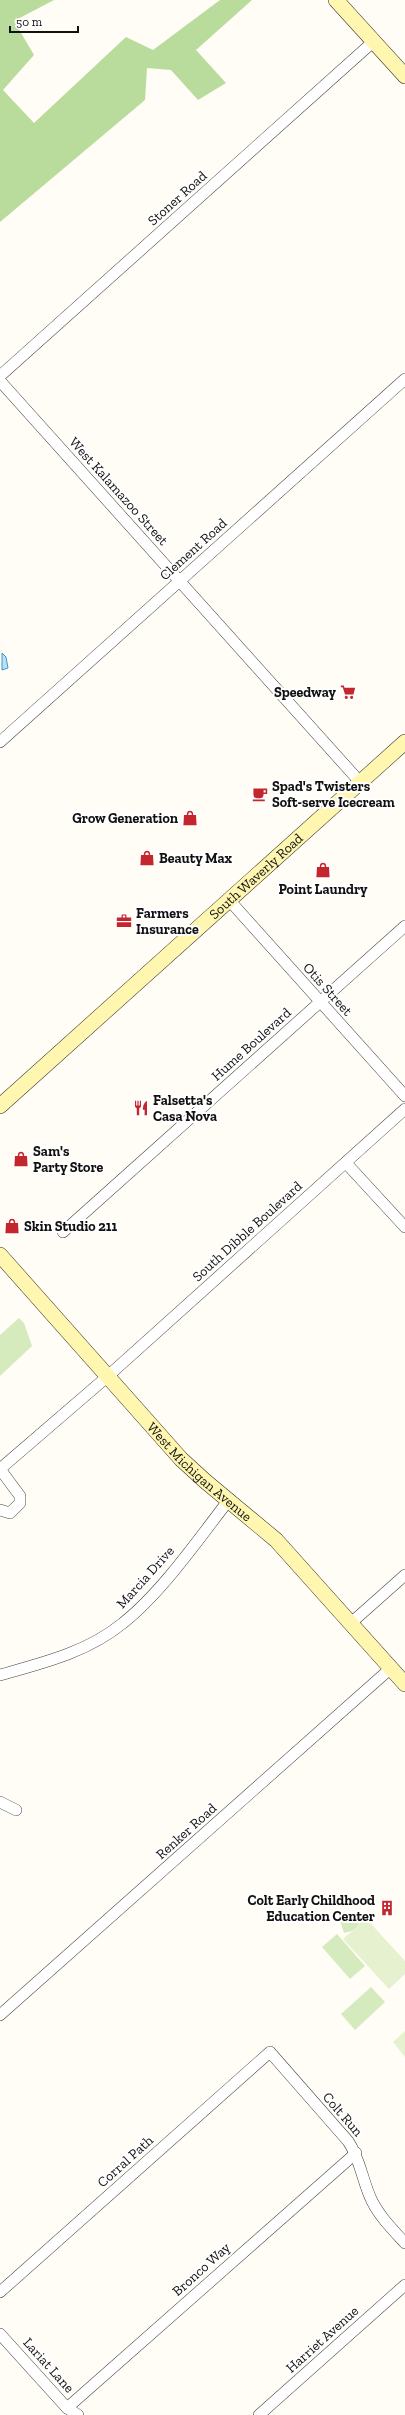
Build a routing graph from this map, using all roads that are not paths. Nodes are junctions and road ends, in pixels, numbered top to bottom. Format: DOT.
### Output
graph roads {
  1 [pos="342,2"];
  2 [pos="374,41"];
  3 [pos="405,76"];
  4 [pos="0,376"];
  5 [pos="405,379"];
  6 [pos="0,381"];
  7 [pos="179,581"];
  8 [pos="0,742"];
  9 [pos="405,742"];
  10 [pos="360,782"];
  11 [pos="230,901"];
  12 [pos="405,926"];
  13 [pos="320,1002"];
  14 [pos="405,1096"];
  15 [pos="0,1106"];
  16 [pos="405,1109"];
  17 [pos="346,1163"];
  18 [pos="405,1227"];
  19 [pos="63,1232"];
  20 [pos="0,1255"];
  21 [pos="108,1376"];
  22 [pos="0,1469"];
  23 [pos="228,1500"];
  24 [pos="0,1510"];
  25 [pos="405,1575"];
  26 [pos="352,1623"];
  27 [pos="391,1668"];
  28 [pos="0,1675"];
  29 [pos="405,1684"];
  30 [pos="0,1802"];
  31 [pos="16,1810"];
  32 [pos="0,2015"];
  33 [pos="270,2052"];
  34 [pos="356,2153"];
  35 [pos="405,2243"];
  36 [pos="405,2285"];
  37 [pos="0,2292"];
  38 [pos="0,2334"];
  39 [pos="67,2408"];
  40 [pos="78,2415"];
  41 [pos="259,2415"];
  1 -- 2 [label="street"];
  2 -- 3 [label="street"];
  2 -- 4 [label="street, Stoner Road"];
  5 -- 7 [label="street, Clement Road"];
  6 -- 7 [label="street, West Kalamazoo Street"];
  7 -- 8 [label="street, Clement Road"];
  7 -- 10 [label="street, West Kalamazoo Street"];
  9 -- 10 [label="street, South Waverly Road"];
  10 -- 11 [label="street, South Waverly Road"];
  11 -- 13 [label="street, Otis Street"];
  11 -- 15 [label="street, South Waverly Road"];
  12 -- 13 [label="street, Hume Boulevard"];
  13 -- 14 [label="street, Otis Street"];
  13 -- 19 [label="street, Hume Boulevard"];
  16 -- 17 [label="street, South Dibble Boulevard"];
  17 -- 18 [label="street"];
  17 -- 21 [label="street, South Dibble Boulevard"];
  20 -- 21 [label="street, West Michigan Avenue"];
  21 -- 22 [label="street, South Dibble Boulevard"];
  21 -- 23 [label="street, West Michigan Avenue"];
  22 -- 24 [label="street"];
  23 -- 26 [label="street, West Michigan Avenue"];
  23 -- 28 [label="street, Marcia Drive"];
  25 -- 26 [label="street"];
  26 -- 27 [label="street, West Michigan Avenue"];
  27 -- 29 [label="street, West Michigan Avenue"];
  27 -- 32 [label="street, Renker Road"];
  30 -- 31 [label="street"];
  33 -- 34 [label="street, Colt Run"];
  33 -- 37 [label="street, Corral Path"];
  34 -- 35 [label="street, Colt Run"];
  34 -- 39 [label="street, Bronco Way"];
  36 -- 41 [label="street, Harriet Avenue"];
  38 -- 39 [label="street, Lariat Lane"];
  39 -- 40 [label="street, Lariat Lane"];
}
